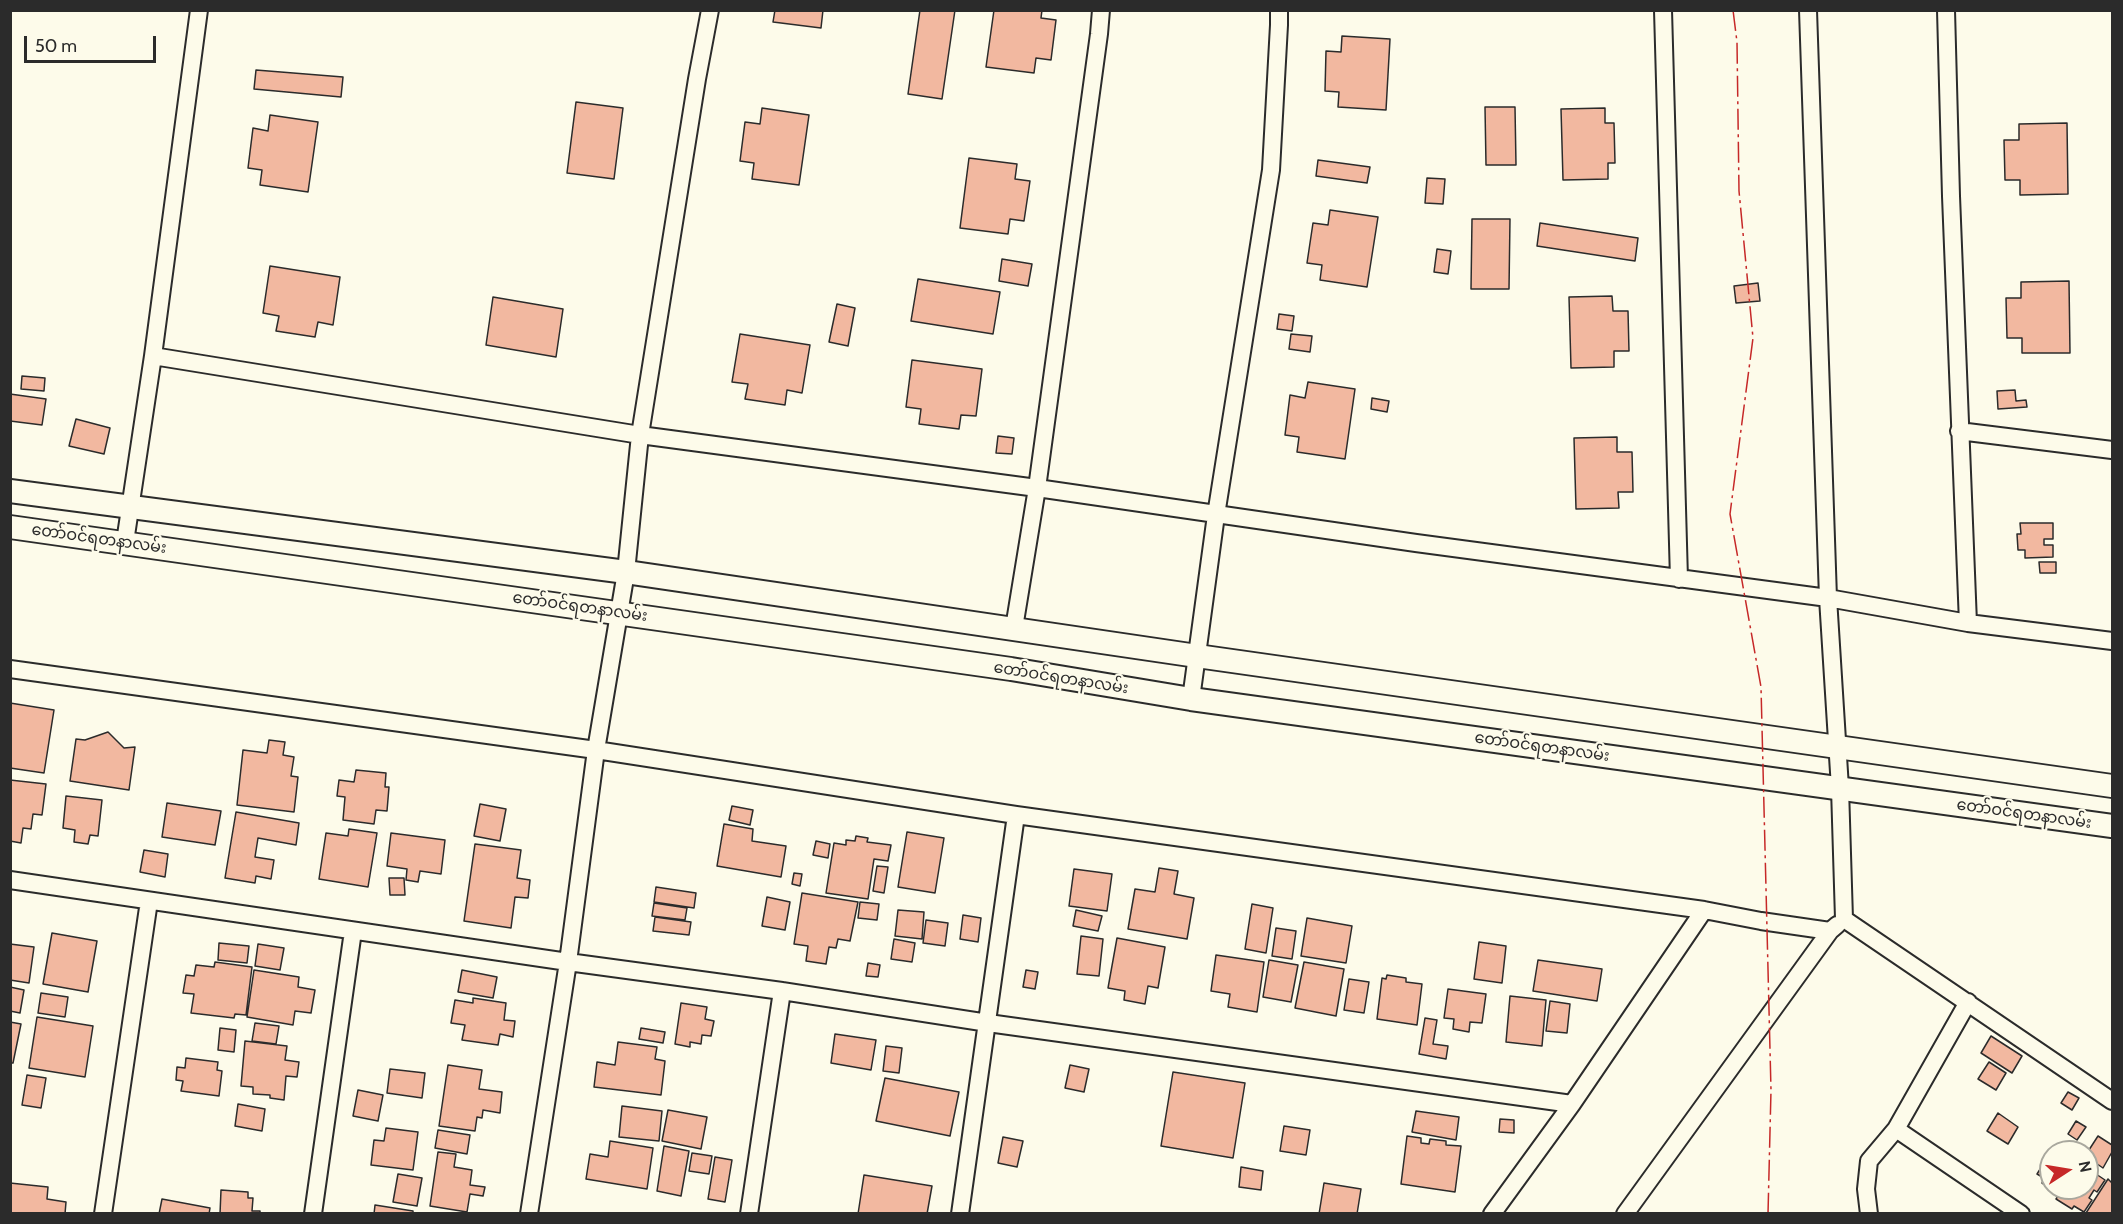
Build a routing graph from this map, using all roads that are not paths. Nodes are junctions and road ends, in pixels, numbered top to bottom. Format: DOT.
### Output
graph roads {
  1 [pos="198,10"];
  2 [pos="710,10"];
  3 [pos="1101,10"];
  4 [pos="1279,10"];
  5 [pos="1663,10"];
  6 [pos="1808,10"];
  7 [pos="1946,10"];
  8 [pos="153,356"];
  9 [pos="1959,432"];
  10 [pos="640,435"];
  11 [pos="2112,450"];
  12 [pos="1037,488"];
  13 [pos="10,491"];
  14 [pos="130,508"];
  15 [pos="1216,515"];
  16 [pos="10,527"];
  17 [pos="125,542"];
  18 [pos="626,572"];
  19 [pos="1678,579"];
  20 [pos="1828,598"];
  21 [pos="618,612"];
  22 [pos="1968,623"];
  23 [pos="1014,628"];
  24 [pos="2112,641"];
  25 [pos="1197,656"];
  26 [pos="10,669"];
  27 [pos="1191,699"];
  28 [pos="1837,746"];
  29 [pos="596,750"];
  30 [pos="2112,786"];
  31 [pos="1840,788"];
  32 [pos="1017,815"];
  33 [pos="2112,826"];
  34 [pos="10,880"];
  35 [pos="149,901"];
  36 [pos="1704,910"];
  37 [pos="1844,919"];
  38 [pos="353,931"];
  39 [pos="1830,931"];
  40 [pos="568,962"];
  41 [pos="782,991"];
  42 [pos="1968,1002"];
  43 [pos="988,1023"];
  44 [pos="2112,1101"];
  45 [pos="1572,1104"];
  46 [pos="1896,1129"];
  47 [pos="103,1214"];
  48 [pos="313,1214"];
  49 [pos="529,1214"];
  50 [pos="749,1214"];
  51 [pos="960,1214"];
  52 [pos="1492,1214"];
  53 [pos="1625,1214"];
  54 [pos="1869,1214"];
  55 [pos="2021,1214"];
  1 -- 8 [label="street"];
  2 -- 10 [label="street"];
  3 -- 12 [label="street"];
  4 -- 15 [label="street"];
  5 -- 19 [label="street"];
  6 -- 20 [label="street"];
  7 -- 9 [label="street"];
  8 -- 10 [label="street"];
  8 -- 14 [label="street"];
  9 -- 11 [label="street"];
  9 -- 22 [label="street"];
  10 -- 12 [label="street"];
  10 -- 18 [label="street"];
  12 -- 15 [label="street"];
  12 -- 23 [label="street"];
  13 -- 14 [label="main road"];
  14 -- 17 [label="street"];
  14 -- 18 [label="main road"];
  15 -- 19 [label="street"];
  15 -- 25 [label="street"];
  16 -- 17 [label="main road, တော်ဝင်ရတနာလမ်း"];
  17 -- 21 [label="main road, တော်ဝင်ရတနာလမ်း"];
  18 -- 21 [label="street"];
  18 -- 23 [label="main road"];
  19 -- 20 [label="street"];
  20 -- 22 [label="street"];
  20 -- 28 [label="street"];
  21 -- 27 [label="main road, တော်ဝင်ရတနာလမ်း"];
  21 -- 29 [label="street"];
  22 -- 24 [label="street"];
  23 -- 25 [label="main road"];
  25 -- 27 [label="street"];
  25 -- 28 [label="main road"];
  26 -- 29 [label="street"];
  27 -- 31 [label="main road, တော်ဝင်ရတနာလမ်း"];
  28 -- 30 [label="main road"];
  28 -- 31 [label="street"];
  29 -- 32 [label="street"];
  29 -- 40 [label="street"];
  31 -- 33 [label="main road, တော်ဝင်ရတနာလမ်း"];
  31 -- 37 [label="street"];
  32 -- 36 [label="street"];
  32 -- 43 [label="street"];
  34 -- 35 [label="street"];
  35 -- 38 [label="street"];
  35 -- 47 [label="street"];
  36 -- 39 [label="street"];
  36 -- 45 [label="street"];
  37 -- 39 [label="street"];
  37 -- 42 [label="street"];
  38 -- 40 [label="street"];
  38 -- 48 [label="street"];
  39 -- 53 [label="street"];
  40 -- 41 [label="street"];
  40 -- 49 [label="street"];
  41 -- 43 [label="street"];
  41 -- 50 [label="street"];
  42 -- 44 [label="street"];
  42 -- 46 [label="street"];
  43 -- 45 [label="street"];
  43 -- 51 [label="street"];
  45 -- 52 [label="street"];
  46 -- 54 [label="street"];
  46 -- 55 [label="street"];
}
